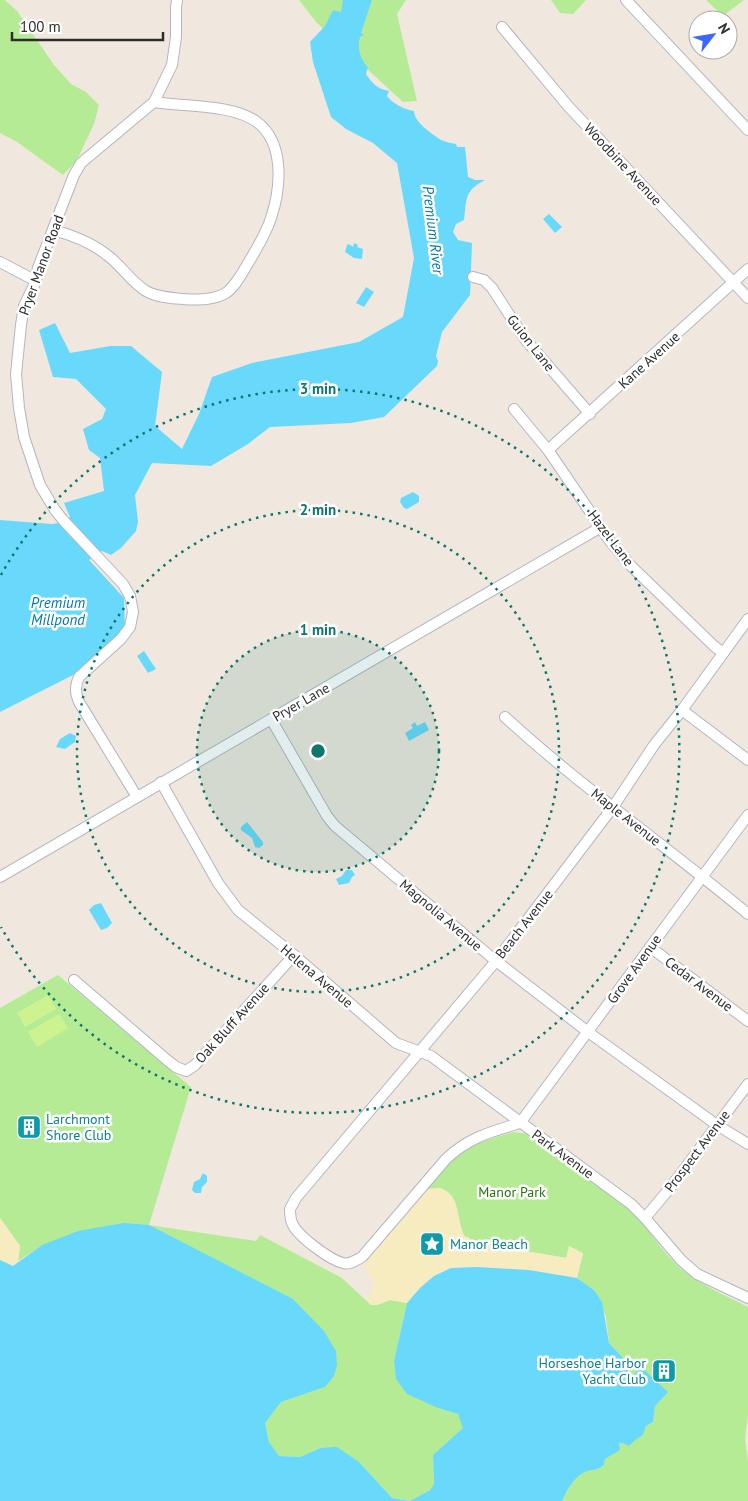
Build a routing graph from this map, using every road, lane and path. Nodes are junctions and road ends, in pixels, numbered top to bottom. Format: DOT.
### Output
graph roads {
  1 [pos="177,0"];
  2 [pos="626,0"];
  3 [pos="502,26"];
  4 [pos="154,102"];
  5 [pos="748,130"];
  6 [pos="53,230"];
  7 [pos="0,262"];
  8 [pos="748,269"];
  9 [pos="472,276"];
  10 [pos="36,281"];
  11 [pos="734,282"];
  12 [pos="748,298"];
  13 [pos="514,409"];
  14 [pos="590,414"];
  15 [pos="548,450"];
  16 [pos="601,527"];
  17 [pos="748,619"];
  18 [pos="723,652"];
  19 [pos="682,710"];
  20 [pos="505,717"];
  21 [pos="271,719"];
  22 [pos="748,760"];
  23 [pos="161,782"];
  24 [pos="136,797"];
  25 [pos="613,807"];
  26 [pos="748,815"];
  27 [pos="0,876"];
  28 [pos="702,876"];
  29 [pos="748,914"];
  30 [pos="650,947"];
  31 [pos="294,955"];
  32 [pos="496,961"];
  33 [pos="74,980"];
  34 [pos="748,1021"];
  35 [pos="588,1032"];
  36 [pos="420,1051"];
  37 [pos="748,1084"];
  38 [pos="520,1123"];
  39 [pos="717,1126"];
  40 [pos="748,1144"];
  41 [pos="290,1218"];
  42 [pos="645,1218"];
  43 [pos="748,1298"];
  1 -- 4 [label="street, Pryer Manor Road"];
  2 -- 5 [label="street"];
  3 -- 11 [label="street, Woodbine Avenue"];
  4 -- 6 [label="street, Pryer Manor Road"];
  4 -- 6 [label="street"];
  6 -- 10 [label="street, Pryer Manor Road"];
  7 -- 10 [label="street"];
  8 -- 11 [label="street, Kane Avenue"];
  9 -- 14 [label="street, Guion Lane"];
  10 -- 24 [label="street, Pryer Manor Road"];
  11 -- 12 [label="street, Woodbine Avenue"];
  11 -- 14 [label="street, Kane Avenue"];
  13 -- 15 [label="street, Hazel Lane"];
  14 -- 15 [label="street, Kane Avenue"];
  15 -- 16 [label="street, Hazel Lane"];
  16 -- 18 [label="street, Hazel Lane"];
  16 -- 21 [label="street, Pryer Lane"];
  17 -- 18 [label="street, Beach Avenue"];
  18 -- 19 [label="street, Beach Avenue"];
  19 -- 22 [label="street"];
  19 -- 25 [label="street, Beach Avenue"];
  20 -- 25 [label="street, Maple Avenue"];
  21 -- 23 [label="street, Pryer Lane"];
  21 -- 32 [label="street, Magnolia Avenue"];
  23 -- 24 [label="street, Pryer Lane"];
  23 -- 31 [label="street, Helena Avenue"];
  24 -- 27 [label="street, Pryer Lane"];
  25 -- 28 [label="street, Maple Avenue"];
  25 -- 32 [label="street, Beach Avenue"];
  26 -- 28 [label="street, Grove Avenue"];
  28 -- 29 [label="street, Maple Avenue"];
  28 -- 30 [label="street, Grove Avenue"];
  30 -- 34 [label="street, Cedar Avenue"];
  30 -- 35 [label="street, Grove Avenue"];
  31 -- 33 [label="street, Oak Bluff Avenue"];
  31 -- 36 [label="street, Helena Avenue"];
  32 -- 35 [label="street, Magnolia Avenue"];
  32 -- 36 [label="street, Beach Avenue"];
  35 -- 38 [label="street, Grove Avenue"];
  35 -- 39 [label="street, Magnolia Avenue"];
  36 -- 38 [label="street, Helena Avenue"];
  36 -- 41 [label="street, Beach Avenue"];
  37 -- 39 [label="street, Prospect Avenue"];
  38 -- 41 [label="street, Park Avenue"];
  38 -- 42 [label="street, Park Avenue"];
  39 -- 40 [label="street, Magnolia Avenue"];
  39 -- 42 [label="street, Prospect Avenue"];
  42 -- 43 [label="street, Park Avenue"];
}
